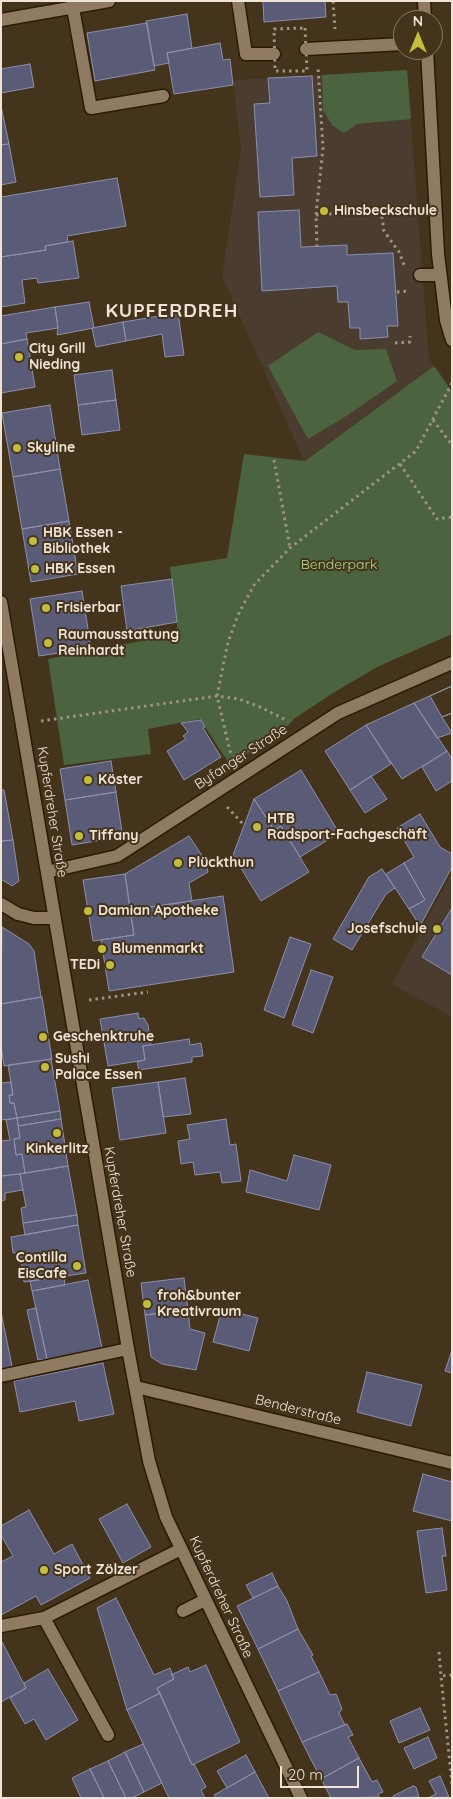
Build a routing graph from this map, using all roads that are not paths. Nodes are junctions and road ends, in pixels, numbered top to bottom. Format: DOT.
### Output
graph roads {
  1 [pos="109,1"];
  2 [pos="238,1"];
  3 [pos="73,8"];
  4 [pos="1,20"];
  5 [pos="393,45"];
  6 [pos="312,49"];
  7 [pos="274,54"];
  8 [pos="428,60"];
  9 [pos="163,96"];
  10 [pos="420,275"];
  11 [pos="440,275"];
  12 [pos="452,340"];
  13 [pos="1,602"];
  14 [pos="452,663"];
  15 [pos="47,872"];
  16 [pos="1,904"];
  17 [pos="54,918"];
  18 [pos="128,1349"];
  19 [pos="1,1376"];
  20 [pos="136,1386"];
  21 [pos="452,1463"];
  22 [pos="181,1548"];
  23 [pos="205,1600"];
  24 [pos="183,1612"];
  25 [pos="44,1618"];
  26 [pos="1,1626"];
  27 [pos="108,1735"];
  28 [pos="301,1798"];
  1 -- 3 [label="street"];
  2 -- 7 [label="street"];
  3 -- 4 [label="street"];
  3 -- 9 [label="street"];
  5 -- 6 [label="street"];
  8 -- 11 [label="street"];
  10 -- 11 [label="street"];
  11 -- 12 [label="street"];
  13 -- 15 [label="street, Kupferdreher Straße"];
  14 -- 15 [label="street, Byfanger Straße"];
  15 -- 17 [label="street, Kupferdreher Straße"];
  16 -- 17 [label="street"];
  17 -- 18 [label="street, Kupferdreher Straße"];
  18 -- 19 [label="street"];
  18 -- 20 [label="street, Kupferdreher Straße"];
  20 -- 21 [label="street, Benderstraße"];
  20 -- 22 [label="street, Kupferdreher Straße"];
  22 -- 23 [label="street, Kupferdreher Straße"];
  22 -- 25 [label="street"];
  23 -- 24 [label="street"];
  23 -- 28 [label="street, Kupferdreher Straße"];
  25 -- 26 [label="street"];
  25 -- 27 [label="street"];
}
